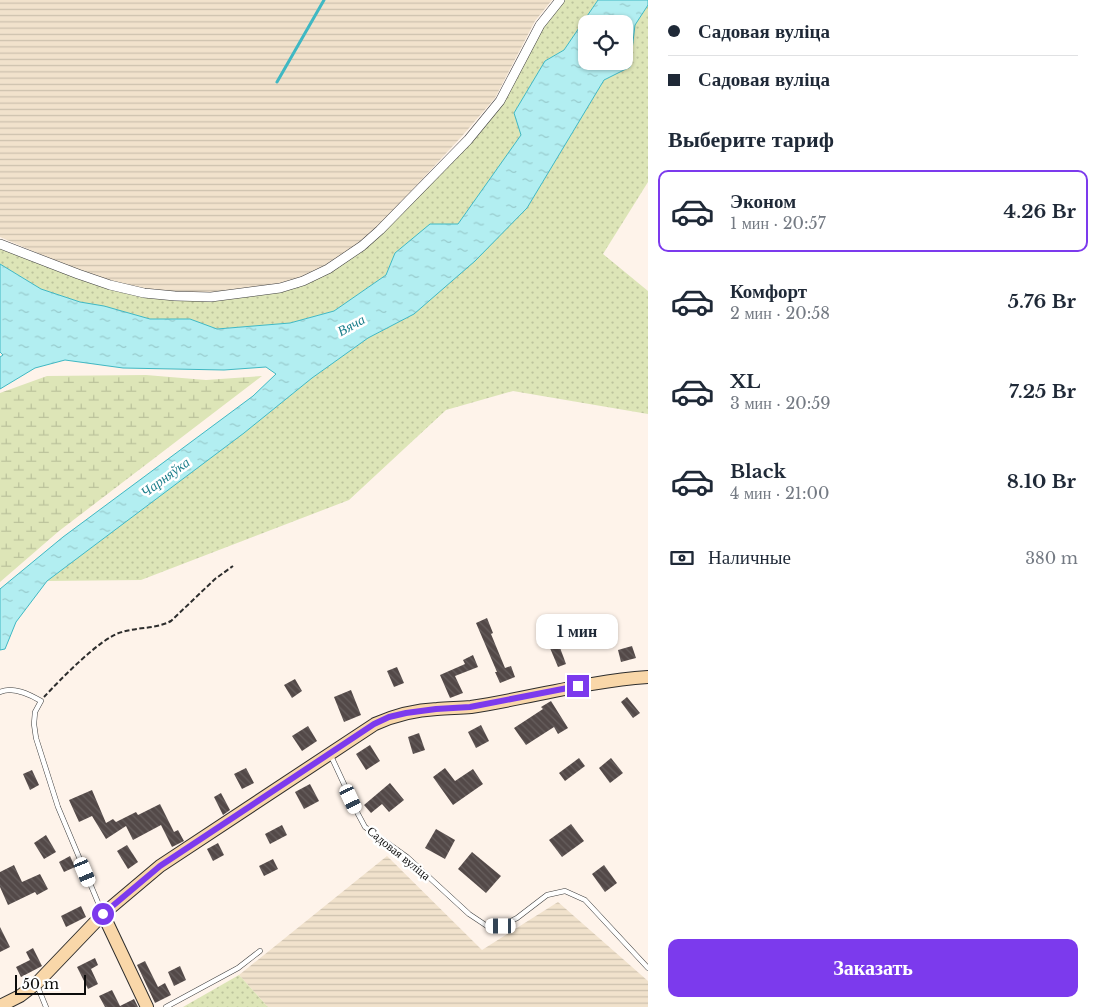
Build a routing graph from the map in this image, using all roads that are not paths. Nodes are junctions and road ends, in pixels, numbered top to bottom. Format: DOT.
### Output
graph roads {
  1 [pos="560,0"];
  2 [pos="0,244"];
  3 [pos="648,677"];
  4 [pos="0,692"];
  5 [pos="330,754"];
  6 [pos="103,914"];
  7 [pos="260,951"];
  8 [pos="648,968"];
  9 [pos="37,983"];
  10 [pos="0,1006"];
  11 [pos="46,1007"];
  12 [pos="147,1007"];
  13 [pos="166,1007"];
  1 -- 2 [label="street"];
  3 -- 5 [label="street"];
  4 -- 6 [label="lane"];
  5 -- 6 [label="street"];
  5 -- 8 [label="lane, Садовая вуліца"];
  6 -- 9 [label="street"];
  6 -- 12 [label="street"];
  7 -- 13 [label="lane"];
  9 -- 10 [label="street"];
  9 -- 11 [label="lane"];
}
